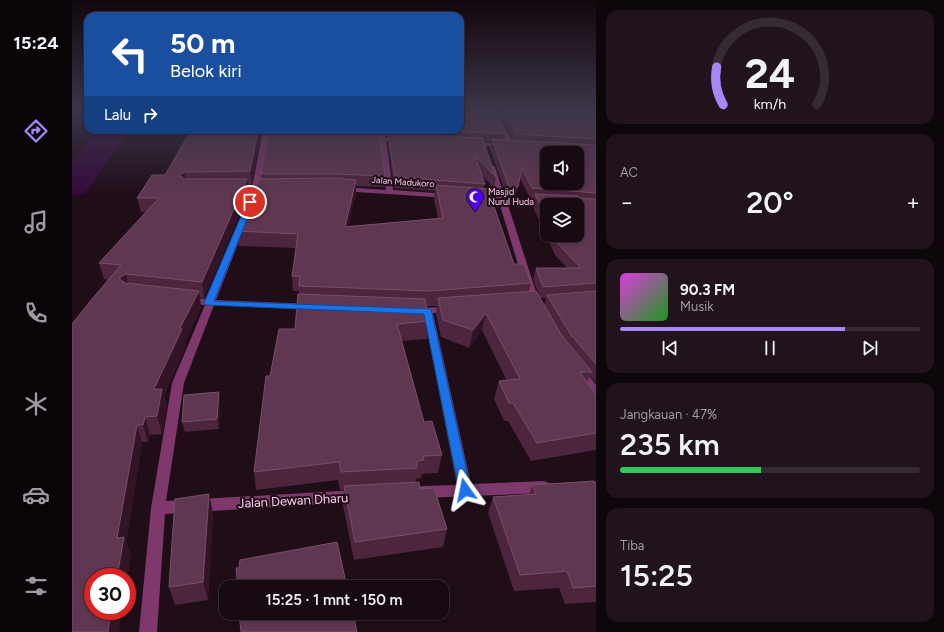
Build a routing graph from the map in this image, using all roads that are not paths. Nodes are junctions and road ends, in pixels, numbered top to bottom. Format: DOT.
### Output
graph roads {
  1 [pos="260,138"];
  2 [pos="508,138"];
  3 [pos="358,139"];
  4 [pos="381,140"];
  5 [pos="405,141"];
  6 [pos="468,143"];
  7 [pos="486,151"];
  8 [pos="335,188"];
  9 [pos="390,191"];
  10 [pos="458,197"];
  11 [pos="473,198"];
  12 [pos="503,201"];
  13 [pos="540,203"];
  14 [pos="177,300"];
  15 [pos="209,303"];
  16 [pos="536,305"];
  17 [pos="318,307"];
  18 [pos="458,309"];
  19 [pos="404,310"];
  20 [pos="428,311"];
  21 [pos="572,362"];
  22 [pos="596,393"];
  23 [pos="557,487"];
  24 [pos="465,490"];
  25 [pos="410,493"];
  26 [pos="370,495"];
  27 [pos="158,508"];
  28 [pos="148,632"];
  1 -- 15 [label="street"];
  2 -- 7 [label="street"];
  3 -- 4 [label="street"];
  4 -- 5 [label="street"];
  4 -- 9 [label="street"];
  6 -- 7 [label="street"];
  7 -- 12 [label="street"];
  8 -- 9 [label="street, Jalan Madukoro"];
  9 -- 10 [label="street, Jalan Madukoro"];
  11 -- 12 [label="street"];
  12 -- 13 [label="street"];
  12 -- 16 [label="street"];
  14 -- 15 [label="street"];
  15 -- 17 [label="street"];
  15 -- 27 [label="street"];
  18 -- 20 [label="street"];
  19 -- 20 [label="street"];
  20 -- 24 [label="street"];
  21 -- 22 [label="street"];
  23 -- 24 [label="street"];
  24 -- 25 [label="street"];
  26 -- 27 [label="street, Jalan Dewan Dharu"];
  27 -- 28 [label="street"];
}
